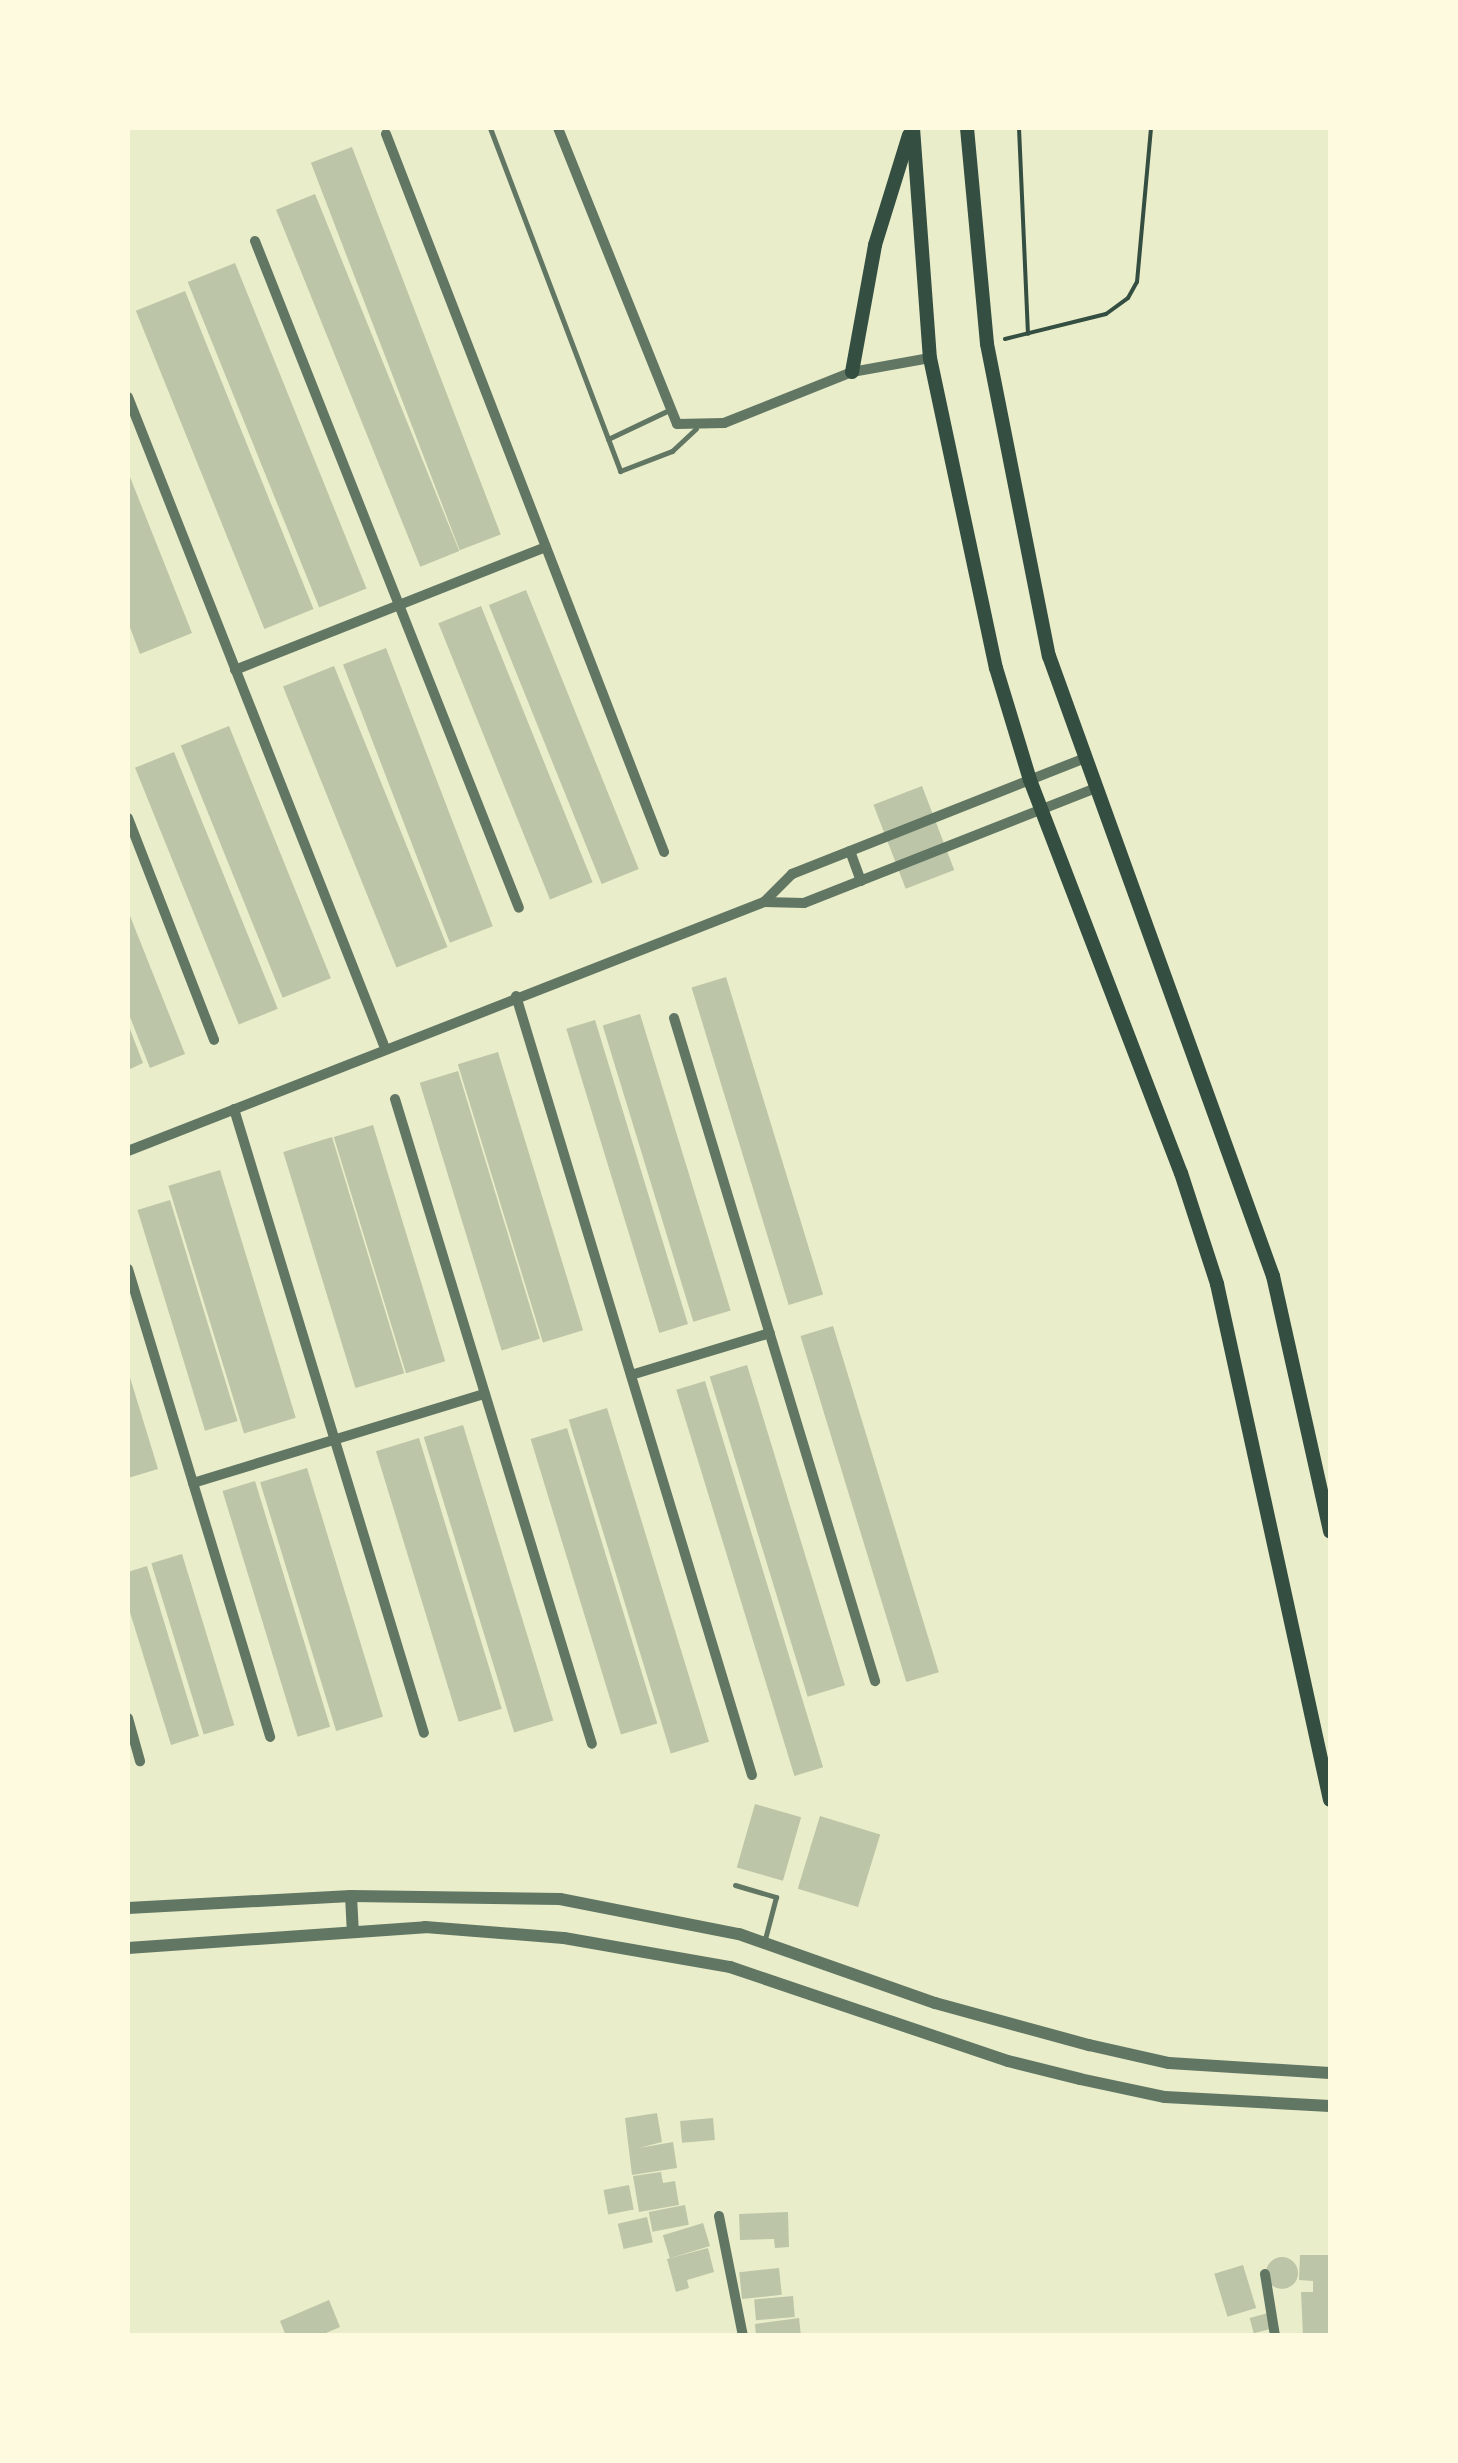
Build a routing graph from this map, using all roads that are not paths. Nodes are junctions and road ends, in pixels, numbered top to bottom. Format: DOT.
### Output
graph roads {
  1 [pos="490,128"];
  2 [pos="558,128"];
  3 [pos="912,128"];
  4 [pos="967,128"];
  5 [pos="386,134"];
  6 [pos="254,241"];
  7 [pos="930,358"];
  8 [pos="852,372"];
  9 [pos="128,397"];
  10 [pos="667,410"];
  11 [pos="696,428"];
  12 [pos="608,439"];
  13 [pos="546,546"];
  14 [pos="399,605"];
  15 [pos="235,670"];
  16 [pos="1083,759"];
  17 [pos="1030,780"];
  18 [pos="1094,789"];
  19 [pos="1042,810"];
  20 [pos="128,818"];
  21 [pos="850,851"];
  22 [pos="664,852"];
  23 [pos="861,880"];
  24 [pos="764,902"];
  25 [pos="519,908"];
  26 [pos="516,996"];
  27 [pos="674,1018"];
  28 [pos="214,1040"];
  29 [pos="385,1048"];
  30 [pos="395,1099"];
  31 [pos="234,1109"];
  32 [pos="128,1151"];
  33 [pos="128,1268"];
  34 [pos="770,1334"];
  35 [pos="631,1375"];
  36 [pos="485,1394"];
  37 [pos="334,1440"];
  38 [pos="193,1483"];
  39 [pos="1330,1532"];
  40 [pos="875,1681"];
  41 [pos="128,1718"];
  42 [pos="424,1733"];
  43 [pos="270,1737"];
  44 [pos="592,1744"];
  45 [pos="140,1760"];
  46 [pos="752,1775"];
  47 [pos="1330,1800"];
  48 [pos="736,1886"];
  49 [pos="352,1896"];
  50 [pos="128,1908"];
  51 [pos="353,1931"];
  52 [pos="764,1942"];
  53 [pos="128,1948"];
  54 [pos="1330,2073"];
  55 [pos="1330,2106"];
  56 [pos="718,2216"];
  57 [pos="1265,2274"];
  58 [pos="743,2336"];
  59 [pos="1275,2336"];
  1 -- 12 [label="lane"];
  2 -- 10 [label="street"];
  3 -- 7 [label="main road"];
  3 -- 8 [label="main road"];
  4 -- 16 [label="main road"];
  5 -- 13 [label="street"];
  6 -- 14 [label="street"];
  7 -- 8 [label="street"];
  7 -- 17 [label="main road"];
  8 -- 11 [label="street"];
  9 -- 15 [label="street"];
  10 -- 11 [label="street"];
  10 -- 12 [label="lane"];
  11 -- 12 [label="lane"];
  13 -- 14 [label="street"];
  13 -- 22 [label="street"];
  14 -- 15 [label="street"];
  14 -- 25 [label="street"];
  15 -- 29 [label="street"];
  16 -- 17 [label="street"];
  16 -- 18 [label="main road"];
  17 -- 19 [label="main road"];
  17 -- 21 [label="street"];
  18 -- 19 [label="street"];
  18 -- 39 [label="main road"];
  19 -- 23 [label="street"];
  19 -- 47 [label="main road"];
  20 -- 28 [label="street"];
  21 -- 23 [label="street"];
  21 -- 24 [label="street"];
  23 -- 24 [label="street"];
  24 -- 26 [label="street"];
  26 -- 29 [label="street"];
  26 -- 35 [label="street"];
  27 -- 34 [label="street"];
  29 -- 31 [label="street"];
  30 -- 36 [label="street"];
  31 -- 32 [label="street"];
  31 -- 37 [label="street"];
  33 -- 38 [label="street"];
  34 -- 35 [label="street"];
  34 -- 40 [label="street"];
  35 -- 46 [label="street"];
  36 -- 37 [label="street"];
  36 -- 44 [label="street"];
  37 -- 38 [label="street"];
  37 -- 42 [label="street"];
  38 -- 43 [label="street"];
  41 -- 45 [label="street"];
  48 -- 52 [label="lane"];
  49 -- 50 [label="street"];
  49 -- 51 [label="street"];
  49 -- 52 [label="street"];
  51 -- 53 [label="street"];
  51 -- 55 [label="street"];
  52 -- 54 [label="street"];
  56 -- 58 [label="street"];
  57 -- 59 [label="street"];
}
